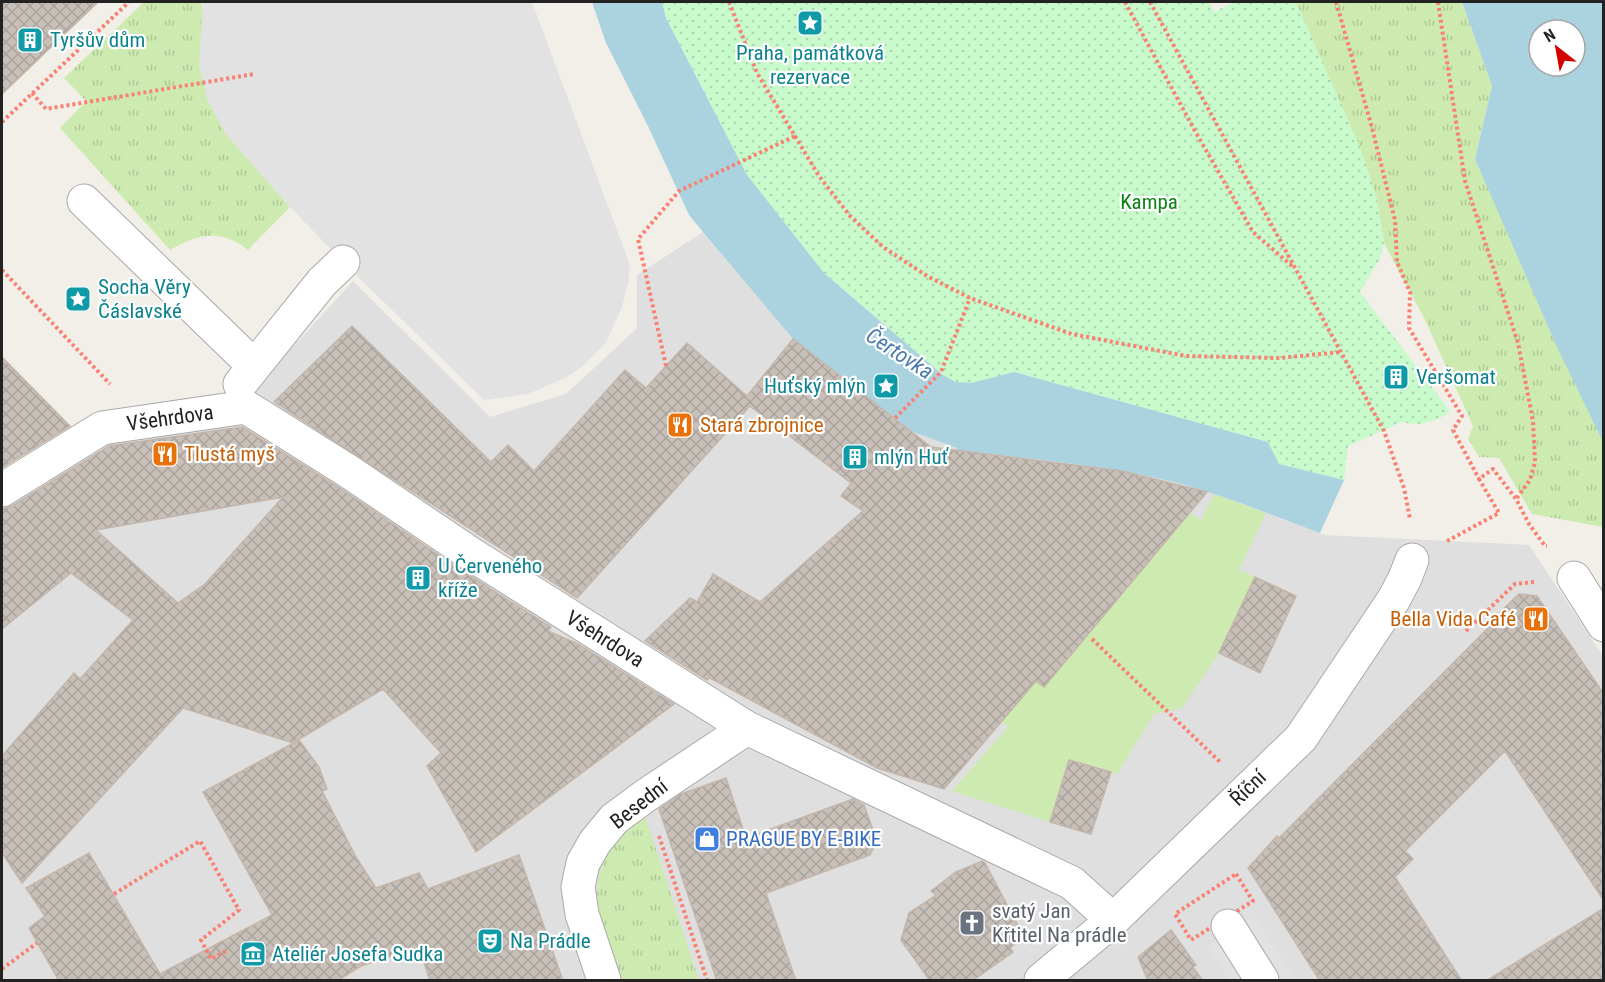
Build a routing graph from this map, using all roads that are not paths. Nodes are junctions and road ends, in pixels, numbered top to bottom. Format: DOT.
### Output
graph roads {
  1 [pos="84,201"];
  2 [pos="343,262"];
  3 [pos="254,366"];
  4 [pos="218,411"];
  5 [pos="2,490"];
  6 [pos="1412,560"];
  7 [pos="1574,578"];
  8 [pos="1604,625"];
  9 [pos="747,728"];
  10 [pos="1113,920"];
  11 [pos="1228,926"];
  12 [pos="604,981"];
  13 [pos="1041,981"];
  14 [pos="1262,981"];
  1 -- 3 [label="street"];
  2 -- 3 [label="street"];
  3 -- 4 [label="street"];
  4 -- 5 [label="street, Všehrdova"];
  4 -- 9 [label="street, Všehrdova"];
  6 -- 10 [label="street, Říční"];
  7 -- 8 [label="street"];
  9 -- 10 [label="street, Všehrdova"];
  9 -- 12 [label="street, Besední"];
  10 -- 13 [label="street, Říční"];
  11 -- 14 [label="street"];
}
